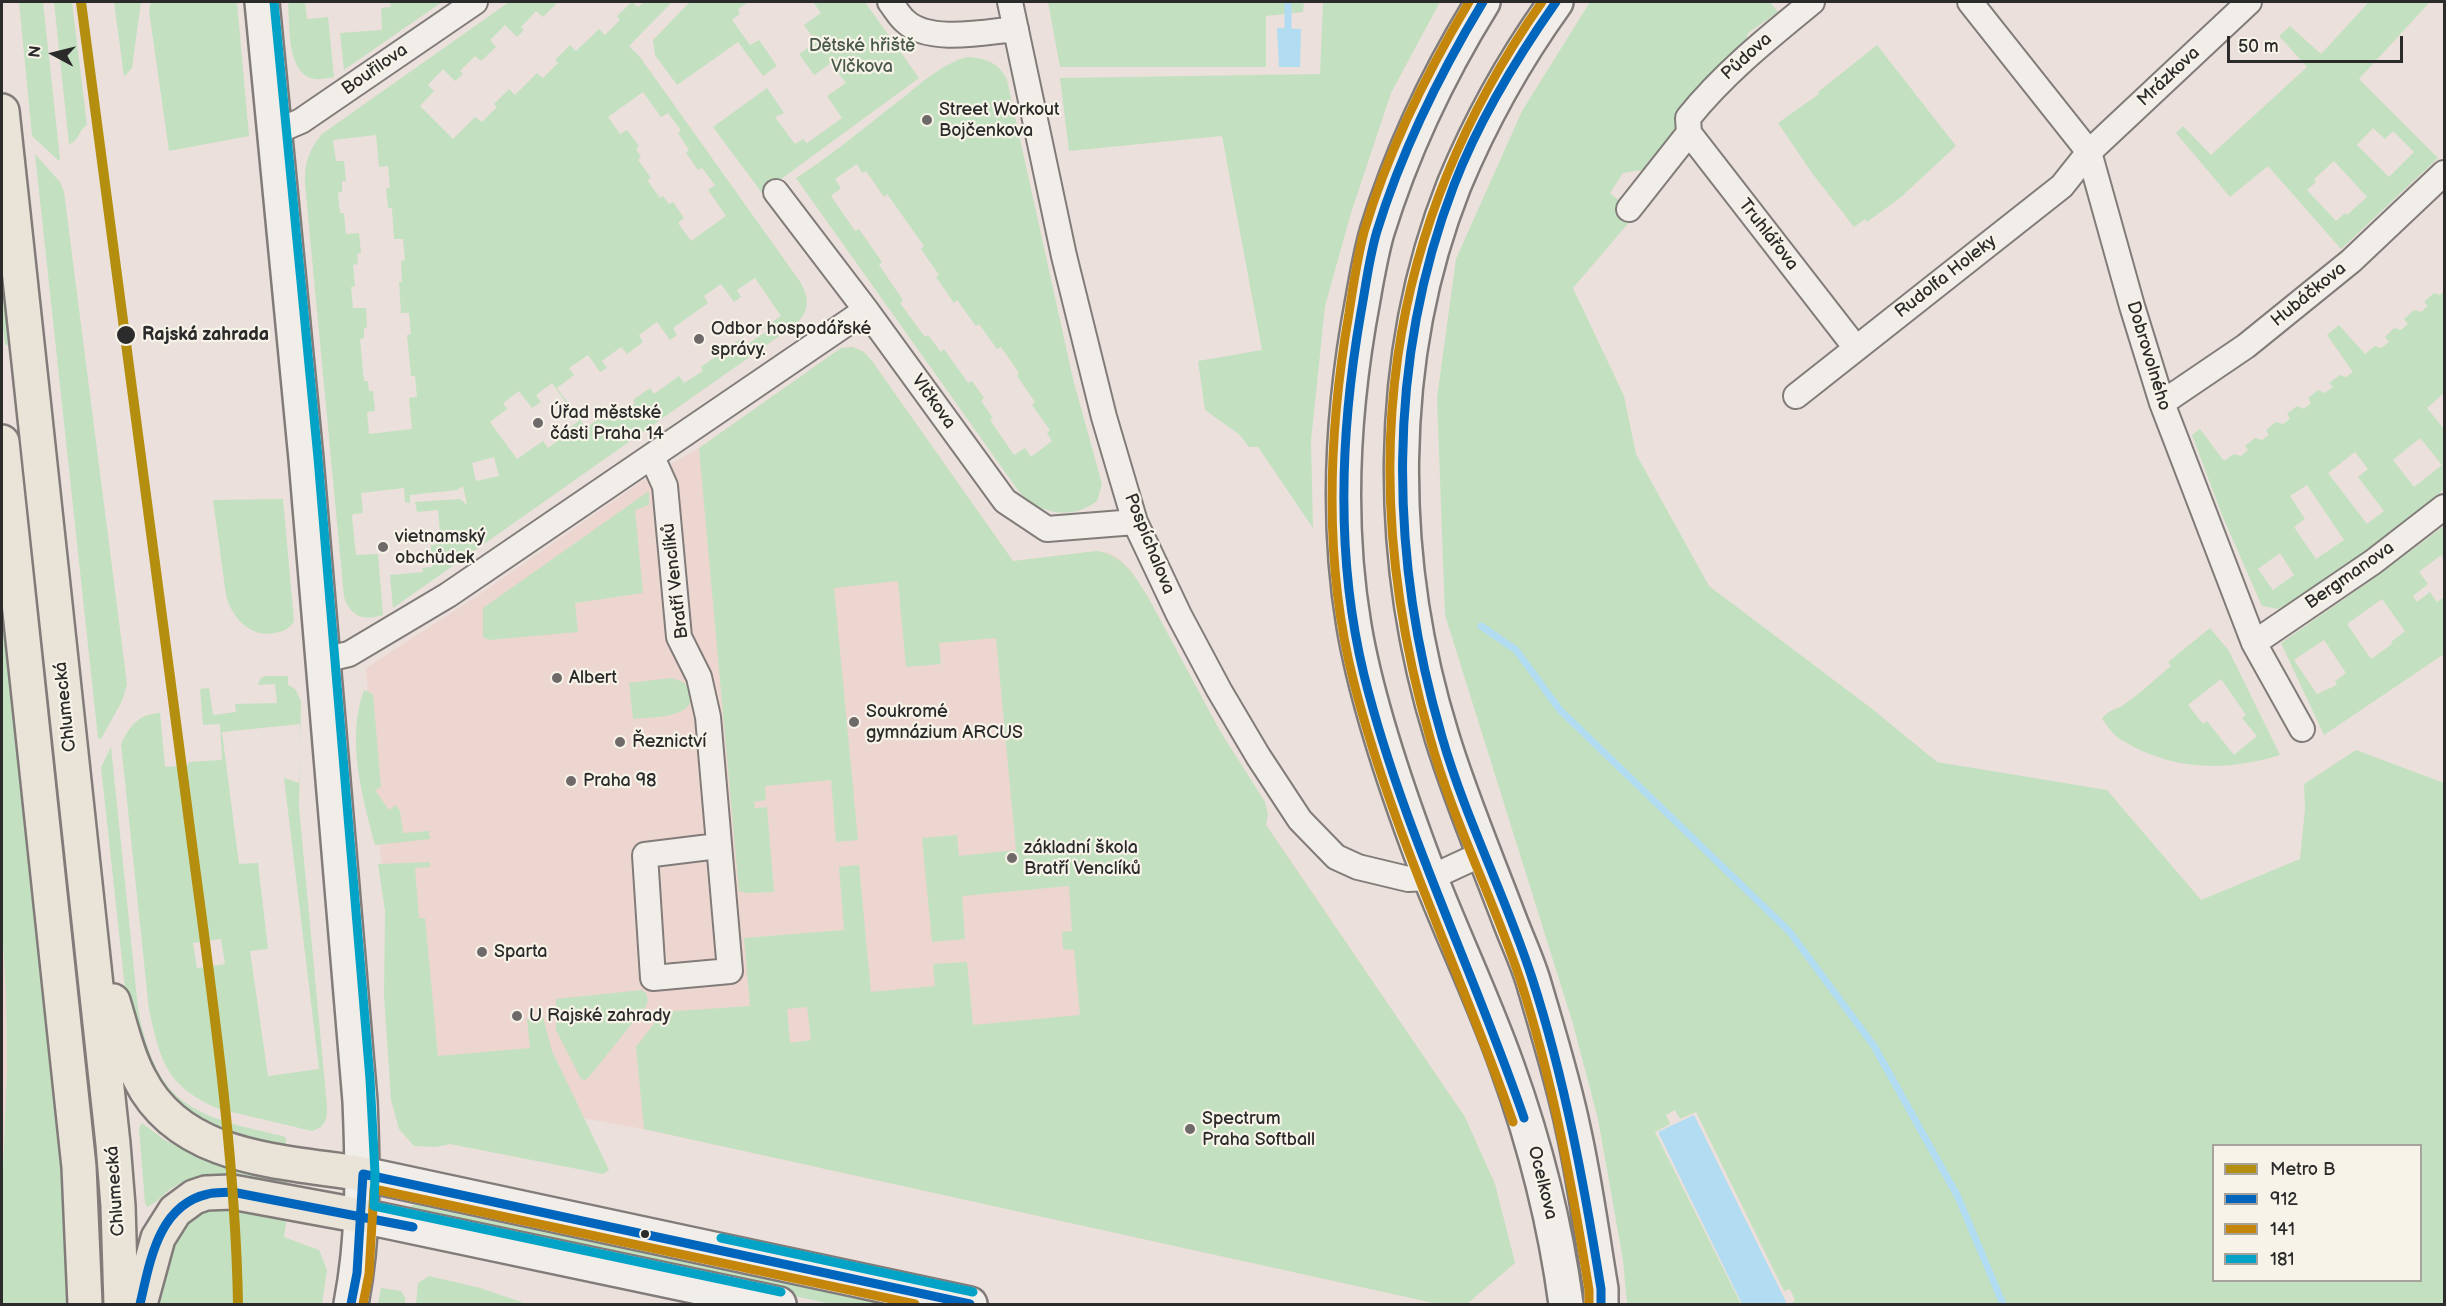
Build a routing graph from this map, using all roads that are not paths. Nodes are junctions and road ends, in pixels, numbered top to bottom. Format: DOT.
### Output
graph roads {
  1 [pos="262,2"];
  2 [pos="475,2"];
  3 [pos="890,2"];
  4 [pos="1010,2"];
  5 [pos="1482,2"];
  6 [pos="1556,2"];
  7 [pos="1812,2"];
  8 [pos="1970,2"];
  9 [pos="2249,2"];
  10 [pos="1016,29"];
  11 [pos="2,111"];
  12 [pos="1688,125"];
  13 [pos="273,134"];
  14 [pos="2089,152"];
  15 [pos="2445,173"];
  16 [pos="776,192"];
  17 [pos="1629,209"];
  18 [pos="866,310"];
  19 [pos="1856,348"];
  20 [pos="1796,396"];
  21 [pos="2162,403"];
  22 [pos="2,442"];
  23 [pos="652,457"];
  24 [pos="2445,507"];
  25 [pos="1136,522"];
  26 [pos="2254,643"];
  27 [pos="323,660"];
  28 [pos="2302,729"];
  29 [pos="718,846"];
  30 [pos="1484,853"];
  31 [pos="1431,878"];
  32 [pos="90,928"];
  33 [pos="363,1174"];
  34 [pos="362,1216"];
  35 [pos="86,1305"];
  36 [pos="121,1305"];
  37 [pos="140,1305"];
  38 [pos="351,1305"];
  39 [pos="779,1305"];
  40 [pos="970,1305"];
  41 [pos="1566,1305"];
  42 [pos="1601,1305"];
  1 -- 13 [label="street"];
  2 -- 13 [label="street, Bouřilova"];
  3 -- 10 [label="street"];
  4 -- 10 [label="street, Pospíchalova"];
  5 -- 31 [label="street, Ocelkova"];
  6 -- 30 [label="street, Ocelkova"];
  7 -- 12 [label="street, Půdova"];
  8 -- 14 [label="street, Dobrovolného"];
  9 -- 14 [label="street, Mrázkova"];
  10 -- 25 [label="street, Pospíchalova"];
  11 -- 32 [label="main road, Chlumecká"];
  12 -- 17 [label="street, Půdova"];
  12 -- 19 [label="street, Truhlářova"];
  13 -- 27 [label="street"];
  14 -- 19 [label="street, Rudolfa Holeky"];
  14 -- 21 [label="street, Dobrovolného"];
  15 -- 21 [label="street, Hubáčkova"];
  16 -- 18 [label="street, Vlčkova"];
  18 -- 23 [label="street"];
  18 -- 25 [label="street, Vlčkova"];
  19 -- 20 [label="street, Rudolfa Holeky"];
  21 -- 26 [label="street, Dobrovolného"];
  22 -- 35 [label="main road, Chlumecká"];
  23 -- 27 [label="street"];
  23 -- 29 [label="street, Bratří Venclíků"];
  24 -- 26 [label="street, Bergmanova"];
  25 -- 31 [label="street, Pospíchalova"];
  26 -- 28 [label="street, Dobrovolného"];
  27 -- 33 [label="street"];
  29 -- 29 [label="street, Bratří Venclíků"];
  30 -- 31 [label="street, Pospíchalova"];
  30 -- 42 [label="street, Ocelkova"];
  31 -- 41 [label="street, Ocelkova"];
  32 -- 33 [label="main road"];
  32 -- 36 [label="main road, Chlumecká"];
  33 -- 34 [label="street"];
  33 -- 40 [label="street"];
  34 -- 37 [label="main road"];
  34 -- 38 [label="street"];
  34 -- 39 [label="street"];
}
